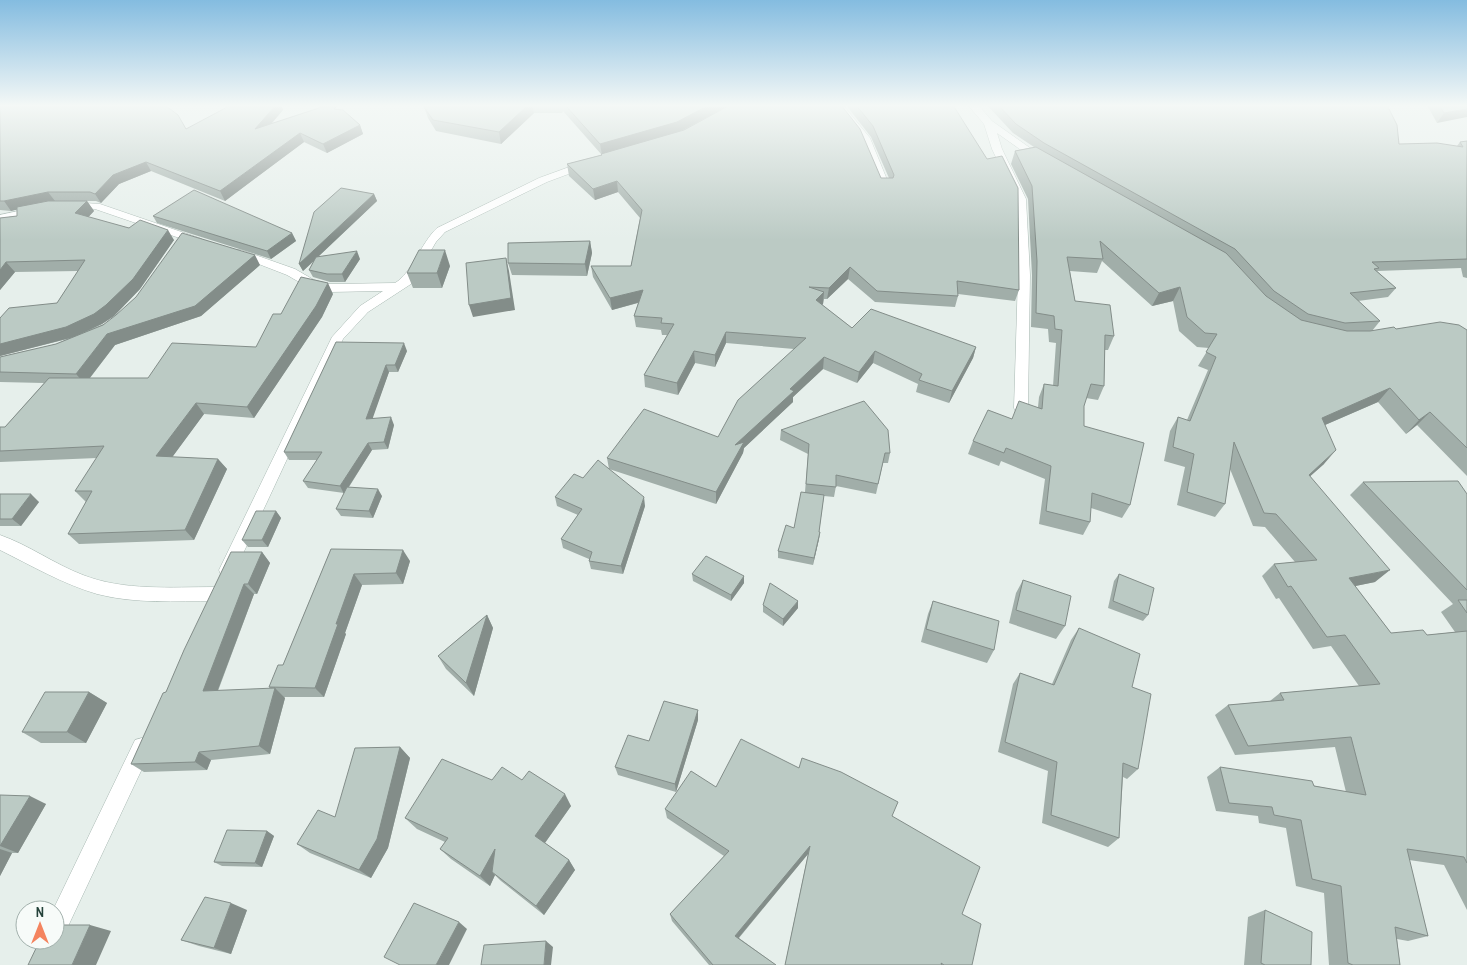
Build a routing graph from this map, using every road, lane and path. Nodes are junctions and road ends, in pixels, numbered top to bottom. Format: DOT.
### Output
graph roads {
  1 [pos="869,150"];
  2 [pos="997,150"];
  3 [pos="1029,150"];
  4 [pos="596,162"];
  5 [pos="1053,166"];
  6 [pos="885,187"];
  7 [pos="0,218"];
  8 [pos="210,244"];
  9 [pos="227,249"];
  10 [pos="400,286"];
  11 [pos="1021,408"];
  12 [pos="0,542"];
  13 [pos="215,594"];
  14 [pos="207,612"];
  15 [pos="148,735"];
  16 [pos="65,908"];
  1 -- 6 [label="street"];
  2 -- 11 [label="street"];
  3 -- 5 [label="street"];
  4 -- 10 [label="street"];
  7 -- 8 [label="street"];
  9 -- 10 [label="street"];
  10 -- 13 [label="street"];
  12 -- 13 [label="street"];
  13 -- 14 [label="street"];
  15 -- 16 [label="street"];
}
